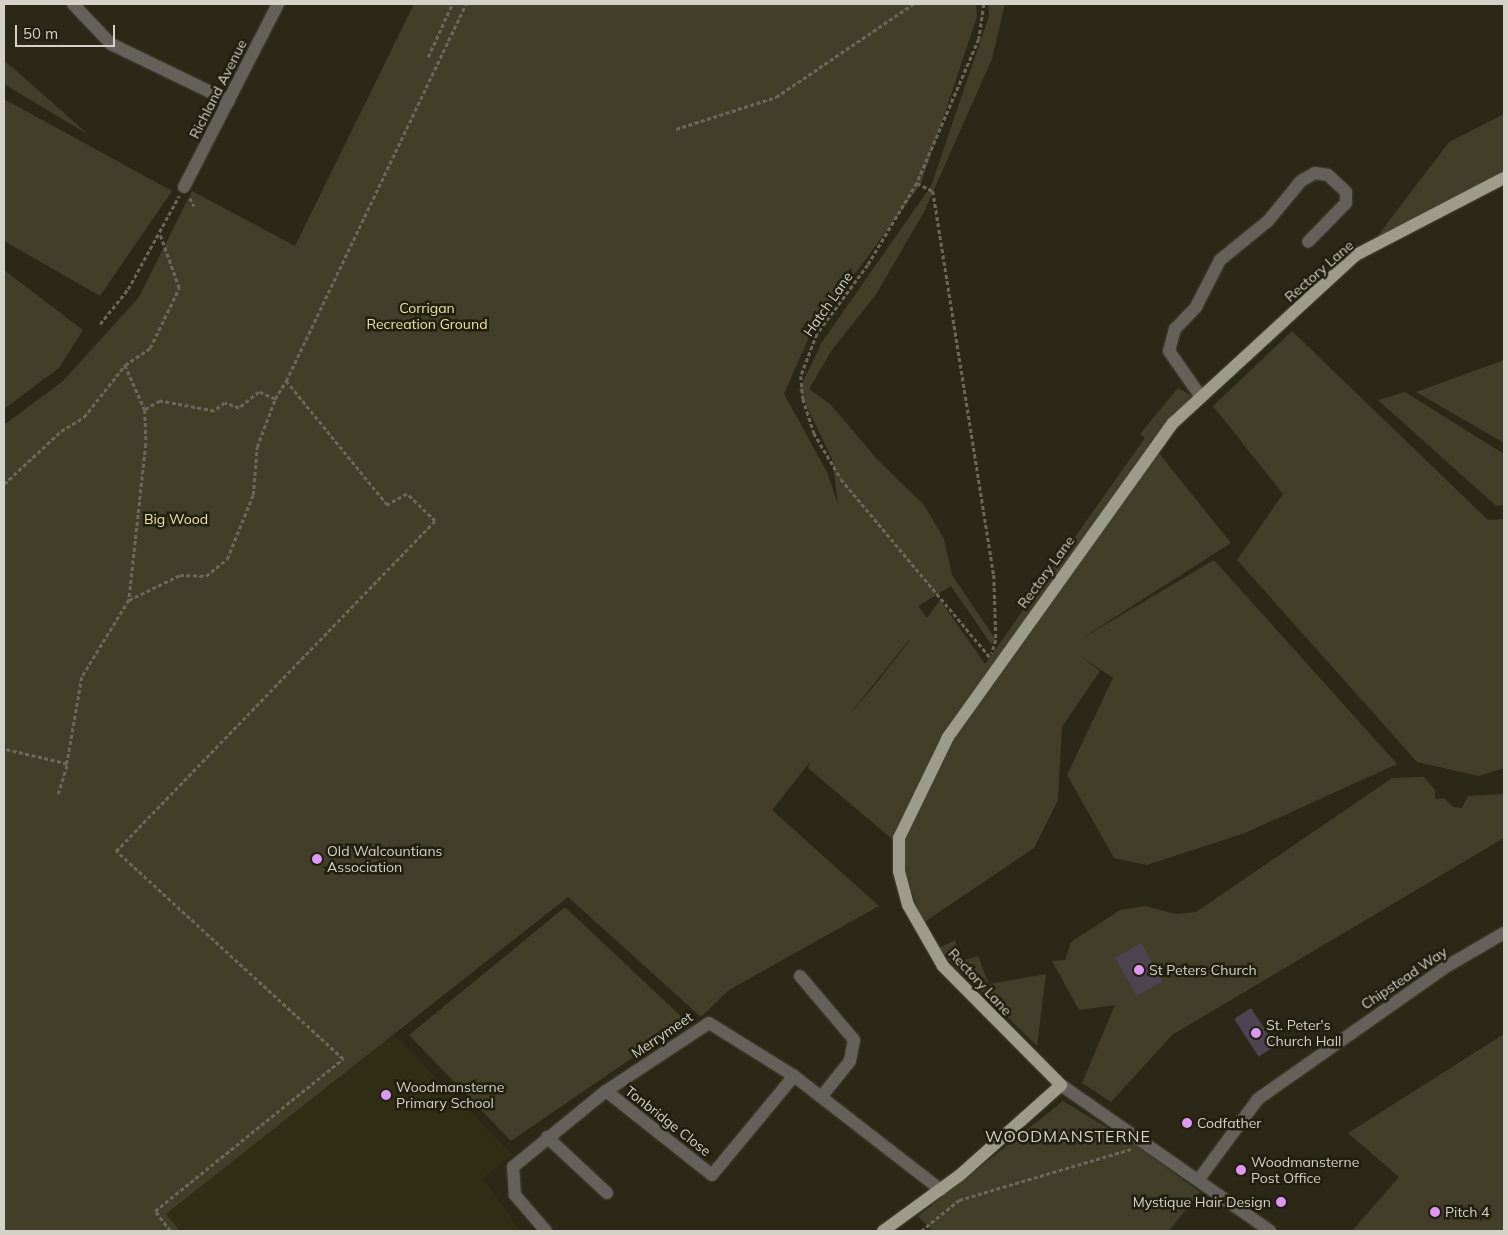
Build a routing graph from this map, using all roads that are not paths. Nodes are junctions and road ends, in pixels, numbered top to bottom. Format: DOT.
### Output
graph roads {
  1 [pos="73,4"];
  2 [pos="278,4"];
  3 [pos="229,101"];
  4 [pos="1504,178"];
  5 [pos="184,187"];
  6 [pos="1308,242"];
  7 [pos="1201,397"];
  8 [pos="1504,933"];
  9 [pos="800,976"];
  10 [pos="794,1076"];
  11 [pos="1061,1085"];
  12 [pos="606,1091"];
  13 [pos="822,1096"];
  14 [pos="547,1137"];
  15 [pos="1199,1179"];
  16 [pos="942,1190"];
  17 [pos="607,1194"];
  18 [pos="546,1231"];
  19 [pos="883,1231"];
  20 [pos="1270,1231"];
  1 -- 3 [label="street"];
  2 -- 3 [label="street, Richland Avenue"];
  3 -- 5 [label="street, Richland Avenue"];
  4 -- 7 [label="main road, Rectory Lane"];
  6 -- 7 [label="street"];
  7 -- 11 [label="main road, Rectory Lane"];
  8 -- 15 [label="street, Chipstead Way"];
  9 -- 13 [label="street"];
  10 -- 12 [label="street, Merrymeet"];
  10 -- 12 [label="street, Tonbridge Close"];
  10 -- 13 [label="street, Merrymeet"];
  11 -- 15 [label="street"];
  11 -- 16 [label="main road"];
  12 -- 14 [label="street, Merrymeet"];
  13 -- 16 [label="street, Merrymeet"];
  14 -- 17 [label="street"];
  14 -- 18 [label="street, Merrymeet"];
  15 -- 20 [label="street"];
  16 -- 19 [label="main road"];
}
